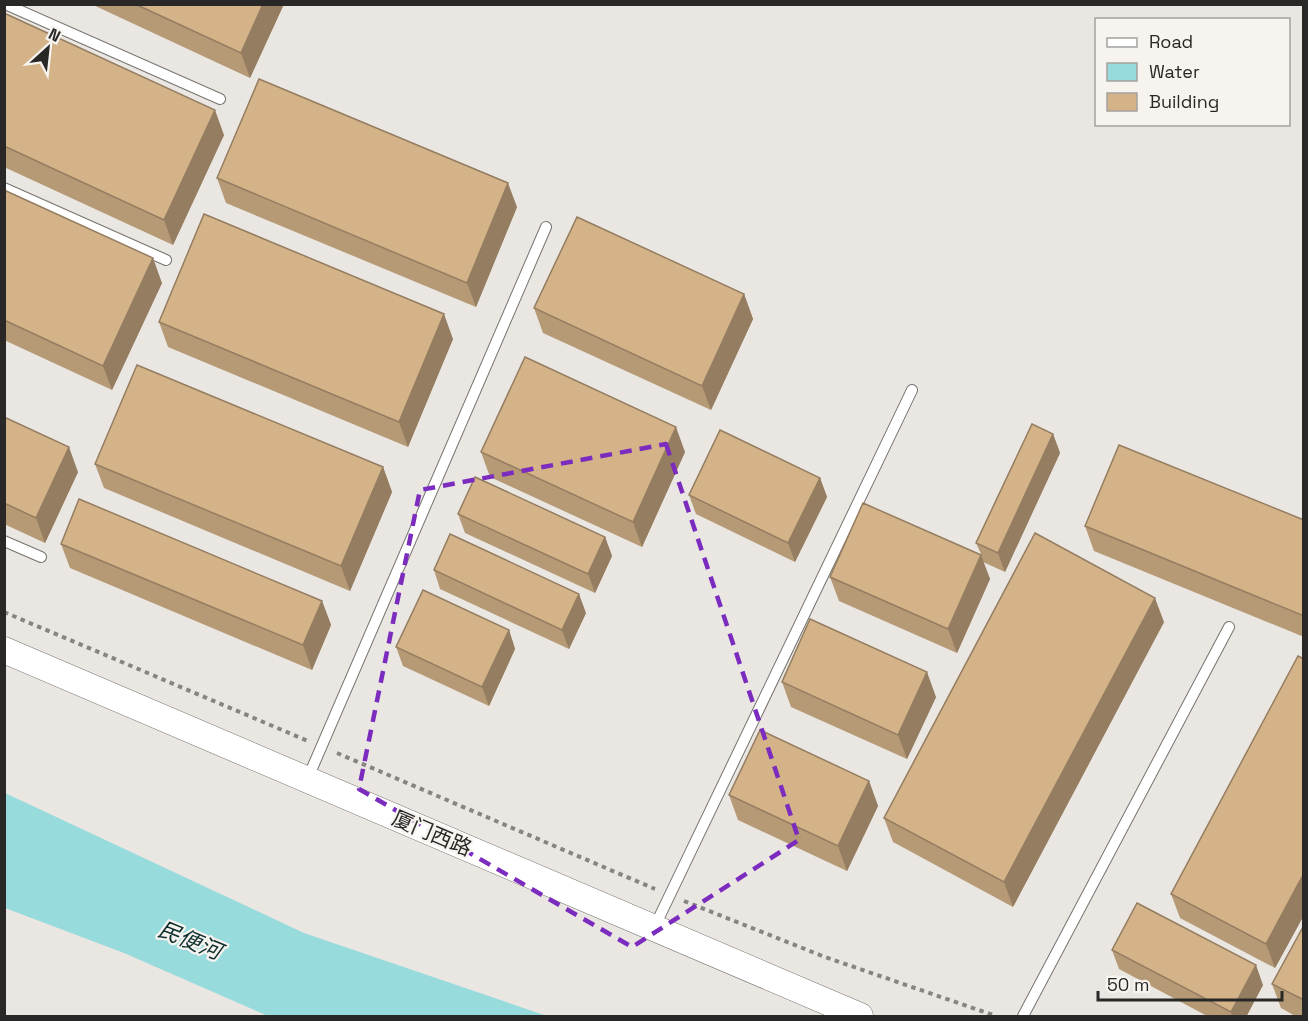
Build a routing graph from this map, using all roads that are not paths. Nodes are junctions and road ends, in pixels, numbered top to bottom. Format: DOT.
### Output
graph roads {
  1 [pos="5,4"];
  2 [pos="220,99"];
  3 [pos="4,188"];
  4 [pos="546,227"];
  5 [pos="166,260"];
  6 [pos="912,390"];
  7 [pos="4,541"];
  8 [pos="40,557"];
  9 [pos="1229,627"];
  10 [pos="4,650"];
  11 [pos="307,780"];
  12 [pos="654,928"];
  13 [pos="860,1017"];
  14 [pos="1023,1017"];
  1 -- 2 [label="lane"];
  3 -- 5 [label="lane"];
  4 -- 11 [label="lane"];
  6 -- 12 [label="lane"];
  7 -- 8 [label="lane"];
  9 -- 14 [label="lane"];
  10 -- 11 [label="street, 厦门西路"];
  11 -- 12 [label="street, 厦门西路"];
  12 -- 13 [label="street, 厦门西路"];
}
